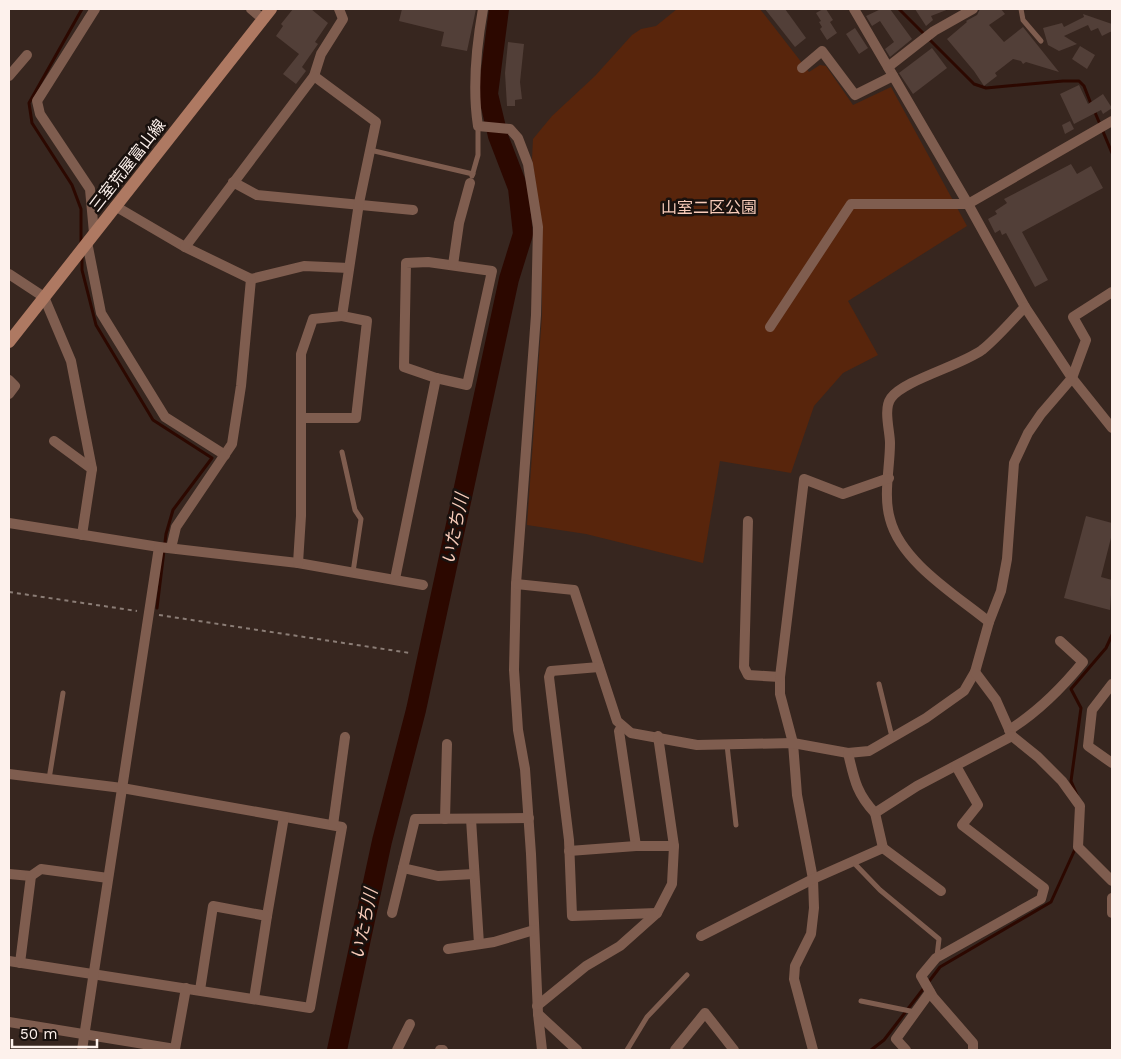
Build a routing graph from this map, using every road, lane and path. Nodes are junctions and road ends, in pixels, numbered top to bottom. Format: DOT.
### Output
graph roads {
  1 [pos="95,9"];
  2 [pos="251,9"];
  3 [pos="339,9"];
  4 [pos="483,9"];
  5 [pos="854,9"];
  6 [pos="973,9"];
  7 [pos="1021,9"];
  8 [pos="957,13"];
  9 [pos="267,14"];
  10 [pos="1041,41"];
  11 [pos="27,55"];
  12 [pos="802,68"];
  13 [pos="890,71"];
  14 [pos="9,76"];
  15 [pos="314,76"];
  16 [pos="1112,121"];
  17 [pos="478,126"];
  18 [pos="370,150"];
  19 [pos="472,179"];
  20 [pos="233,182"];
  21 [pos="359,203"];
  22 [pos="968,204"];
  23 [pos="115,206"];
  24 [pos="413,210"];
  25 [pos="90,237"];
  26 [pos="185,247"];
  27 [pos="453,265"];
  28 [pos="349,268"];
  29 [pos="9,274"];
  30 [pos="250,279"];
  31 [pos="1112,292"];
  32 [pos="44,297"];
  33 [pos="1025,307"];
  34 [pos="342,316"];
  35 [pos="770,327"];
  36 [pos="9,342"];
  37 [pos="436,378"];
  38 [pos="1072,378"];
  39 [pos="9,380"];
  40 [pos="9,394"];
  41 [pos="301,418"];
  42 [pos="1112,428"];
  43 [pos="54,441"];
  44 [pos="342,452"];
  45 [pos="225,455"];
  46 [pos="92,469"];
  47 [pos="889,478"];
  48 [pos="748,521"];
  49 [pos="9,523"];
  50 [pos="82,535"];
  51 [pos="159,547"];
  52 [pos="171,548"];
  53 [pos="298,563"];
  54 [pos="353,572"];
  55 [pos="395,579"];
  56 [pos="516,584"];
  57 [pos="423,585"];
  58 [pos="9,592"];
  59 [pos="149,613"];
  60 [pos="989,622"];
  61 [pos="1060,641"];
  62 [pos="410,653"];
  63 [pos="599,667"];
  64 [pos="974,672"];
  65 [pos="780,677"];
  66 [pos="879,684"];
  67 [pos="1112,684"];
  68 [pos="63,693"];
  69 [pos="622,726"];
  70 [pos="1010,733"];
  71 [pos="658,736"];
  72 [pos="345,737"];
  73 [pos="892,738"];
  74 [pos="793,743"];
  75 [pos="447,744"];
  76 [pos="727,744"];
  77 [pos="848,753"];
  78 [pos="1112,762"];
  79 [pos="956,766"];
  80 [pos="9,774"];
  81 [pos="49,779"];
  82 [pos="122,788"];
  83 [pos="875,813"];
  84 [pos="284,817"];
  85 [pos="529,818"];
  86 [pos="446,819"];
  87 [pos="471,819"];
  88 [pos="333,825"];
  89 [pos="736,825"];
  90 [pos="636,846"];
  91 [pos="674,846"];
  92 [pos="883,848"];
  93 [pos="569,851"];
  94 [pos="852,862"];
  95 [pos="403,868"];
  96 [pos="9,874"];
  97 [pos="474,874"];
  98 [pos="31,876"];
  99 [pos="108,878"];
  100 [pos="813,879"];
  101 [pos="1112,881"];
  102 [pos="941,891"];
  103 [pos="1112,898"];
  104 [pos="392,913"];
  105 [pos="657,913"];
  106 [pos="1112,913"];
  107 [pos="267,916"];
  108 [pos="534,930"];
  109 [pos="701,936"];
  110 [pos="479,944"];
  111 [pos="448,948"];
  112 [pos="936,958"];
  113 [pos="9,961"];
  114 [pos="20,963"];
  115 [pos="94,974"];
  116 [pos="687,975"];
  117 [pos="186,988"];
  118 [pos="200,990"];
  119 [pos="930,992"];
  120 [pos="254,999"];
  121 [pos="861,1001"];
  122 [pos="538,1010"];
  123 [pos="915,1012"];
  124 [pos="9,1022"];
  125 [pos="410,1024"];
  126 [pos="85,1033"];
  127 [pos="82,1050"];
  128 [pos="397,1050"];
  129 [pos="542,1050"];
  130 [pos="577,1050"];
  131 [pos="627,1050"];
  132 [pos="674,1050"];
  133 [pos="734,1050"];
  134 [pos="813,1050"];
  135 [pos="906,1050"];
  136 [pos="973,1050"];
  1 -- 25 [label="street"];
  2 -- 9 [label="street"];
  3 -- 15 [label="street"];
  4 -- 17 [label="street"];
  5 -- 13 [label="street"];
  6 -- 8 [label="street"];
  7 -- 10 [label="lane"];
  8 -- 13 [label="street"];
  9 -- 23 [label="main road, 三室荒屋富山線"];
  11 -- 14 [label="street"];
  12 -- 13 [label="street"];
  13 -- 22 [label="street"];
  15 -- 18 [label="street"];
  15 -- 20 [label="street"];
  16 -- 22 [label="street"];
  17 -- 19 [label="lane"];
  17 -- 56 [label="street"];
  18 -- 19 [label="lane"];
  18 -- 21 [label="street"];
  19 -- 27 [label="street"];
  20 -- 21 [label="street"];
  20 -- 26 [label="street"];
  21 -- 24 [label="street"];
  21 -- 28 [label="street"];
  22 -- 33 [label="street"];
  22 -- 35 [label="street"];
  23 -- 25 [label="main road, 三室荒屋富山線"];
  23 -- 26 [label="street"];
  25 -- 32 [label="main road, 三室荒屋富山線"];
  25 -- 45 [label="street"];
  26 -- 30 [label="street"];
  27 -- 37 [label="street"];
  27 -- 37 [label="street"];
  28 -- 30 [label="street"];
  28 -- 34 [label="street"];
  29 -- 32 [label="street"];
  30 -- 45 [label="street"];
  31 -- 38 [label="street"];
  32 -- 36 [label="main road, 三室荒屋富山線"];
  32 -- 46 [label="street"];
  33 -- 38 [label="street"];
  33 -- 47 [label="street"];
  34 -- 41 [label="street"];
  34 -- 41 [label="street"];
  37 -- 55 [label="street"];
  38 -- 42 [label="street"];
  38 -- 60 [label="street"];
  39 -- 40 [label="street"];
  41 -- 53 [label="street"];
  43 -- 46 [label="street"];
  44 -- 54 [label="lane"];
  45 -- 52 [label="street"];
  46 -- 50 [label="street"];
  47 -- 60 [label="street"];
  47 -- 65 [label="street"];
  48 -- 65 [label="street"];
  49 -- 50 [label="street"];
  50 -- 51 [label="street"];
  51 -- 52 [label="street"];
  51 -- 59 [label="street"];
  52 -- 53 [label="street"];
  53 -- 54 [label="street"];
  54 -- 55 [label="street"];
  55 -- 57 [label="street"];
  56 -- 63 [label="street"];
  56 -- 85 [label="street"];
  58 -- 59 [label="path"];
  59 -- 62 [label="path"];
  59 -- 82 [label="street"];
  60 -- 64 [label="street"];
  61 -- 70 [label="street"];
  63 -- 69 [label="street"];
  63 -- 93 [label="street"];
  64 -- 70 [label="street"];
  64 -- 73 [label="street"];
  65 -- 74 [label="street"];
  66 -- 73 [label="lane"];
  67 -- 78 [label="street"];
  68 -- 81 [label="lane"];
  69 -- 71 [label="street"];
  69 -- 90 [label="street"];
  70 -- 79 [label="street"];
  70 -- 101 [label="street"];
  71 -- 76 [label="street"];
  71 -- 91 [label="street"];
  72 -- 88 [label="street"];
  73 -- 77 [label="street"];
  74 -- 76 [label="street"];
  74 -- 77 [label="street"];
  74 -- 100 [label="street"];
  75 -- 86 [label="street"];
  76 -- 89 [label="lane"];
  77 -- 83 [label="street"];
  79 -- 83 [label="street"];
  79 -- 112 [label="street"];
  80 -- 81 [label="street"];
  81 -- 82 [label="street"];
  82 -- 84 [label="street"];
  82 -- 99 [label="street"];
  83 -- 92 [label="street"];
  84 -- 88 [label="street"];
  84 -- 107 [label="street"];
  85 -- 87 [label="street"];
  85 -- 108 [label="street"];
  86 -- 87 [label="street"];
  86 -- 95 [label="street"];
  87 -- 97 [label="street"];
  88 -- 120 [label="street"];
  90 -- 91 [label="street"];
  90 -- 93 [label="street"];
  91 -- 105 [label="street"];
  92 -- 94 [label="street"];
  92 -- 102 [label="street"];
  93 -- 105 [label="street"];
  94 -- 100 [label="street"];
  94 -- 112 [label="lane"];
  95 -- 97 [label="street"];
  95 -- 104 [label="street"];
  96 -- 98 [label="street"];
  97 -- 110 [label="street"];
  98 -- 99 [label="street"];
  98 -- 114 [label="street"];
  99 -- 115 [label="street"];
  100 -- 109 [label="street"];
  100 -- 134 [label="street"];
  103 -- 106 [label="street"];
  105 -- 122 [label="street"];
  107 -- 118 [label="street"];
  107 -- 120 [label="street"];
  108 -- 110 [label="street"];
  108 -- 122 [label="street"];
  110 -- 111 [label="street"];
  112 -- 119 [label="street"];
  113 -- 114 [label="street"];
  114 -- 115 [label="street"];
  115 -- 117 [label="street"];
  115 -- 126 [label="street"];
  116 -- 131 [label="lane"];
  117 -- 118 [label="street"];
  117 -- 126 [label="street"];
  118 -- 120 [label="street"];
  119 -- 123 [label="street"];
  119 -- 136 [label="street"];
  121 -- 123 [label="lane"];
  122 -- 129 [label="street"];
  122 -- 130 [label="street"];
  123 -- 135 [label="street"];
  124 -- 126 [label="street"];
  125 -- 128 [label="street"];
  126 -- 127 [label="street"];
  132 -- 133 [label="street"];
}
